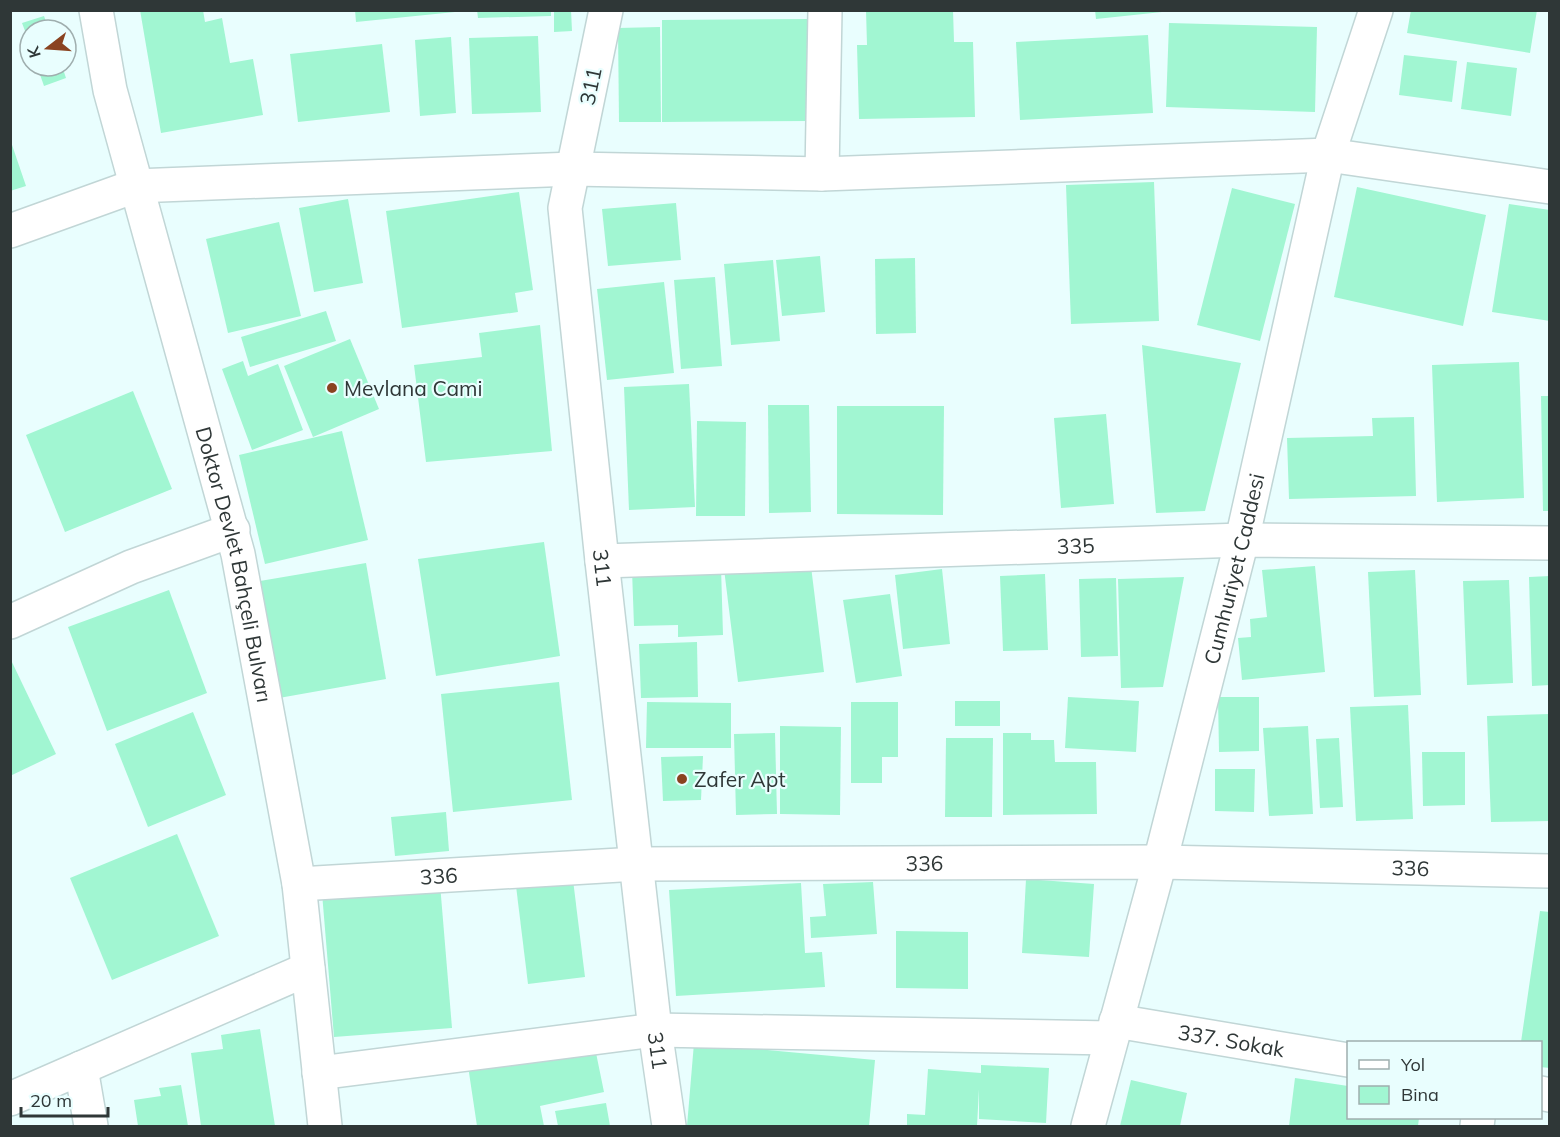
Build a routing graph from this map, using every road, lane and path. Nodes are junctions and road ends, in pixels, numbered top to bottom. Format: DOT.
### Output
graph roads {
  1 [pos="96,10"];
  2 [pos="606,10"];
  3 [pos="825,10"];
  4 [pos="1376,10"];
  5 [pos="1328,155"];
  6 [pos="573,169"];
  7 [pos="822,174"];
  8 [pos="135,186"];
  9 [pos="1550,187"];
  10 [pos="10,231"];
  11 [pos="233,530"];
  12 [pos="1242,540"];
  13 [pos="1550,543"];
  14 [pos="602,561"];
  15 [pos="10,622"];
  16 [pos="1160,862"];
  17 [pos="637,864"];
  18 [pos="1550,871"];
  19 [pos="299,885"];
  20 [pos="308,969"];
  21 [pos="655,1030"];
  22 [pos="1113,1030"];
  23 [pos="1347,1060"];
  24 [pos="81,1068"];
  25 [pos="319,1073"];
  26 [pos="10,1099"];
  27 [pos="91,1126"];
  28 [pos="325,1126"];
  29 [pos="669,1126"];
  30 [pos="1088,1126"];
  1 -- 8 [label="street, Doktor Devlet Bahçeli Bulvarı"];
  2 -- 6 [label="street, 311"];
  3 -- 7 [label="street"];
  4 -- 5 [label="street, Cumhuriyet Caddesi"];
  5 -- 7 [label="street"];
  5 -- 9 [label="street"];
  5 -- 12 [label="street, Cumhuriyet Caddesi"];
  6 -- 7 [label="street"];
  6 -- 8 [label="street"];
  6 -- 14 [label="street, 311"];
  8 -- 10 [label="street"];
  8 -- 11 [label="street, Doktor Devlet Bahçeli Bulvarı"];
  11 -- 15 [label="street"];
  11 -- 19 [label="street, Doktor Devlet Bahçeli Bulvarı"];
  12 -- 13 [label="street, 335"];
  12 -- 14 [label="street, 335"];
  12 -- 16 [label="street, Cumhuriyet Caddesi"];
  14 -- 17 [label="street, 311"];
  16 -- 17 [label="street, 336"];
  16 -- 18 [label="street, 336"];
  16 -- 22 [label="street, Cumhuriyet Caddesi"];
  17 -- 19 [label="street, 336"];
  17 -- 21 [label="street, 311"];
  19 -- 20 [label="street, Doktor Devlet Bahçeli Bulvarı"];
  20 -- 24 [label="street"];
  20 -- 25 [label="street, Doktor Devlet Bahçeli Bulvarı"];
  21 -- 22 [label="street, 337. Sokak"];
  21 -- 25 [label="street, 337. Sokak"];
  21 -- 29 [label="street, 311"];
  22 -- 23 [label="street, 337. Sokak"];
  22 -- 30 [label="street, Cumhuriyet Caddesi"];
  24 -- 26 [label="street"];
  24 -- 27 [label="street"];
  25 -- 28 [label="street, Doktor Devlet Bahçeli Bulvarı"];
}
